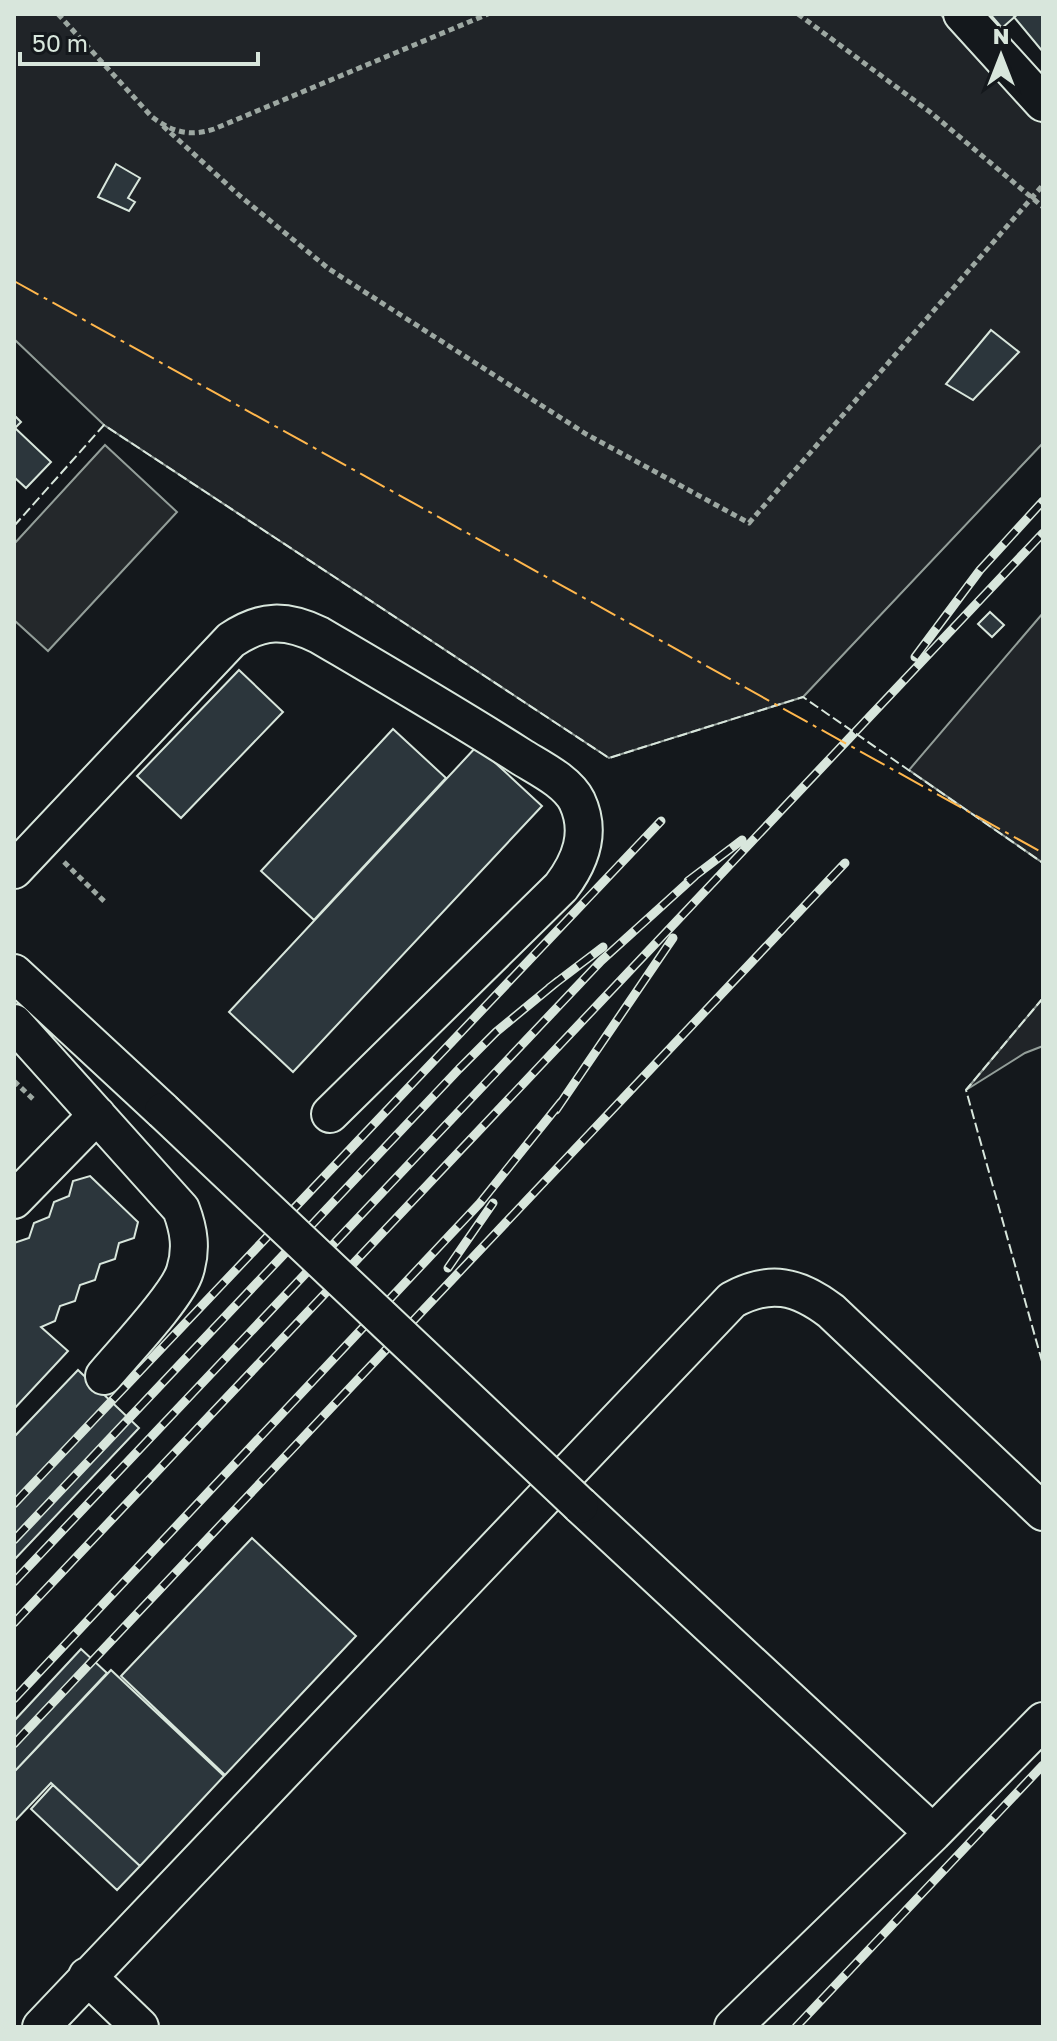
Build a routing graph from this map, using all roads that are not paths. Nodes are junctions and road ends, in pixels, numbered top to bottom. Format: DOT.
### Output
graph roads {
  1 [pos="962,14"];
  2 [pos="1043,103"];
  3 [pos="14,870"];
  4 [pos="14,973"];
  5 [pos="14,1023"];
  6 [pos="330,1114"];
  7 [pos="97,1115"];
  8 [pos="14,1200"];
  9 [pos="104,1376"];
  10 [pos="1043,1512"];
  11 [pos="1043,1721"];
  12 [pos="933,1833"];
  13 [pos="87,1976"];
  14 [pos="41,2027"];
  15 [pos="140,2027"];
  16 [pos="733,2027"];
  1 -- 2 [label="lane"];
  3 -- 6 [label="lane"];
  4 -- 12 [label="lane, bridge"];
  5 -- 7 [label="lane"];
  7 -- 8 [label="lane"];
  7 -- 9 [label="lane"];
  10 -- 13 [label="lane"];
  11 -- 12 [label="lane"];
  12 -- 16 [label="lane"];
  13 -- 14 [label="lane"];
  13 -- 15 [label="lane"];
}
